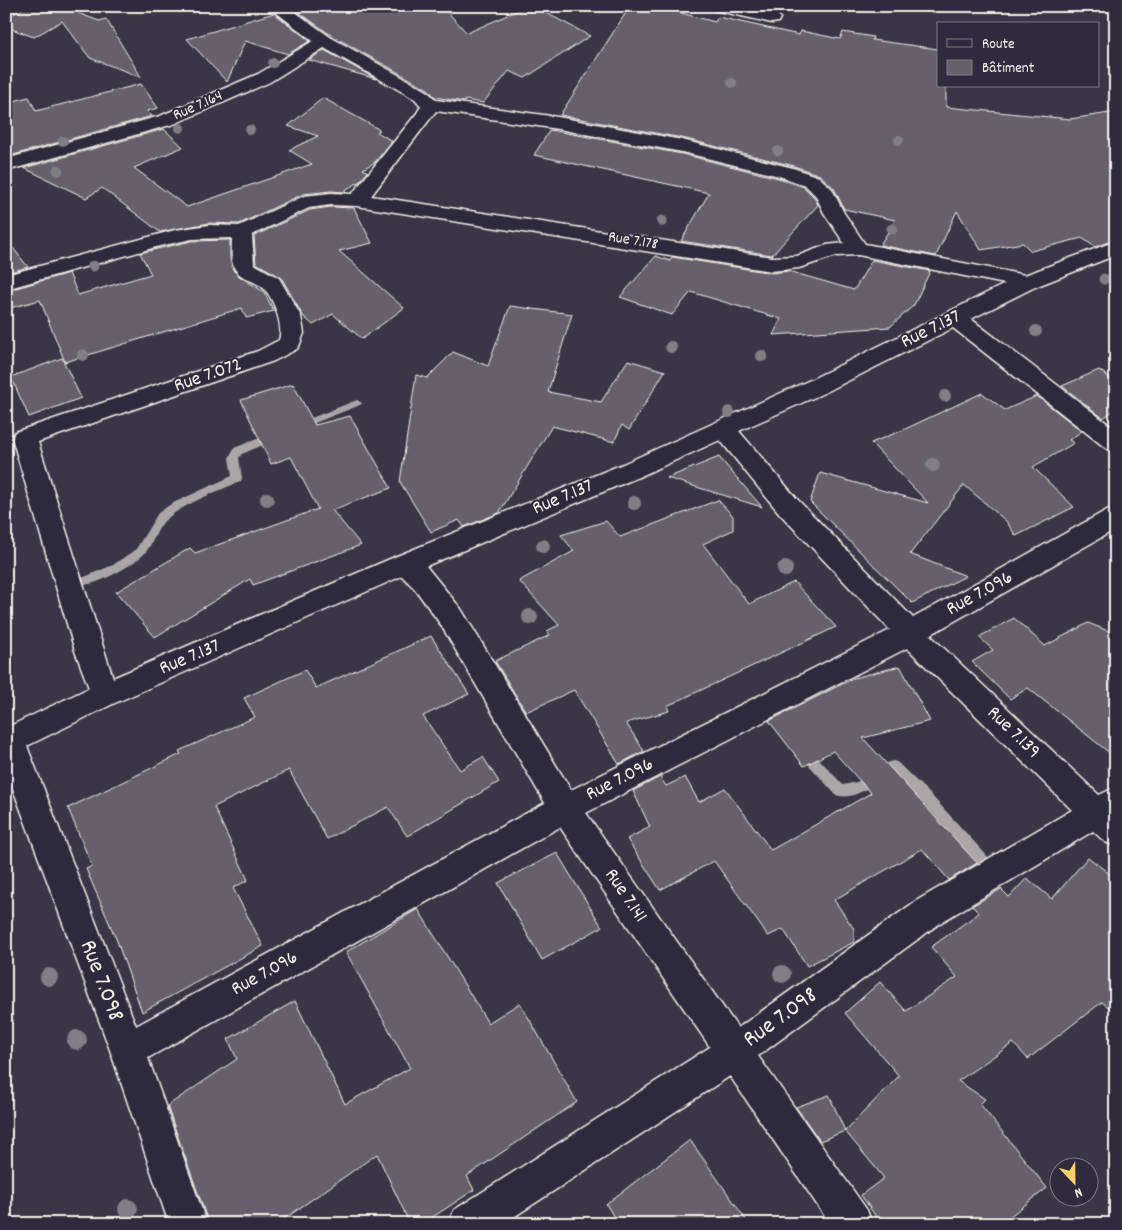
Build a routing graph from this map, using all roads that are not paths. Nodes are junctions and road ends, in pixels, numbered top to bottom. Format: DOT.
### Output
graph roads {
  1 [pos="276,6"];
  2 [pos="720,6"];
  3 [pos="772,18"];
  4 [pos="324,41"];
  5 [pos="430,106"];
  6 [pos="6,165"];
  7 [pos="357,200"];
  8 [pos="242,232"];
  9 [pos="1116,247"];
  10 [pos="858,249"];
  11 [pos="6,282"];
  12 [pos="1027,282"];
  13 [pos="955,318"];
  14 [pos="723,428"];
  15 [pos="15,441"];
  16 [pos="1116,442"];
  17 [pos="1116,517"];
  18 [pos="406,564"];
  19 [pos="910,633"];
  20 [pos="105,694"];
  21 [pos="8,741"];
  22 [pos="565,808"];
  23 [pos="1109,816"];
  24 [pos="128,1050"];
  25 [pos="733,1053"];
  26 [pos="188,1224"];
  27 [pos="468,1224"];
  28 [pos="853,1224"];
  1 -- 4 [label="street"];
  2 -- 3 [label="street"];
  4 -- 5 [label="street"];
  4 -- 6 [label="street, Rue 7.164"];
  5 -- 7 [label="street"];
  5 -- 10 [label="street"];
  7 -- 8 [label="street, Rue 7.178"];
  7 -- 10 [label="street, Rue 7.178"];
  8 -- 11 [label="street"];
  8 -- 15 [label="street, Rue 7.072"];
  9 -- 12 [label="street, Rue 7.137"];
  10 -- 12 [label="street, Rue 7.178"];
  12 -- 13 [label="street, Rue 7.137"];
  13 -- 14 [label="street, Rue 7.137"];
  13 -- 16 [label="street"];
  14 -- 18 [label="street, Rue 7.137"];
  14 -- 19 [label="street, Rue 7.139"];
  15 -- 20 [label="street, Rue 7.072"];
  17 -- 19 [label="street, Rue 7.096"];
  18 -- 20 [label="street, Rue 7.137"];
  18 -- 22 [label="street, Rue 7.141"];
  19 -- 22 [label="street, Rue 7.096"];
  19 -- 23 [label="street, Rue 7.139"];
  20 -- 21 [label="street, Rue 7.137"];
  21 -- 24 [label="street, Rue 7.098"];
  22 -- 24 [label="street, Rue 7.096"];
  22 -- 25 [label="street, Rue 7.141"];
  23 -- 25 [label="street, Rue 7.098"];
  24 -- 26 [label="street, Rue 7.098"];
  25 -- 27 [label="street, Rue 7.098"];
  25 -- 28 [label="street, Rue 7.141"];
}
